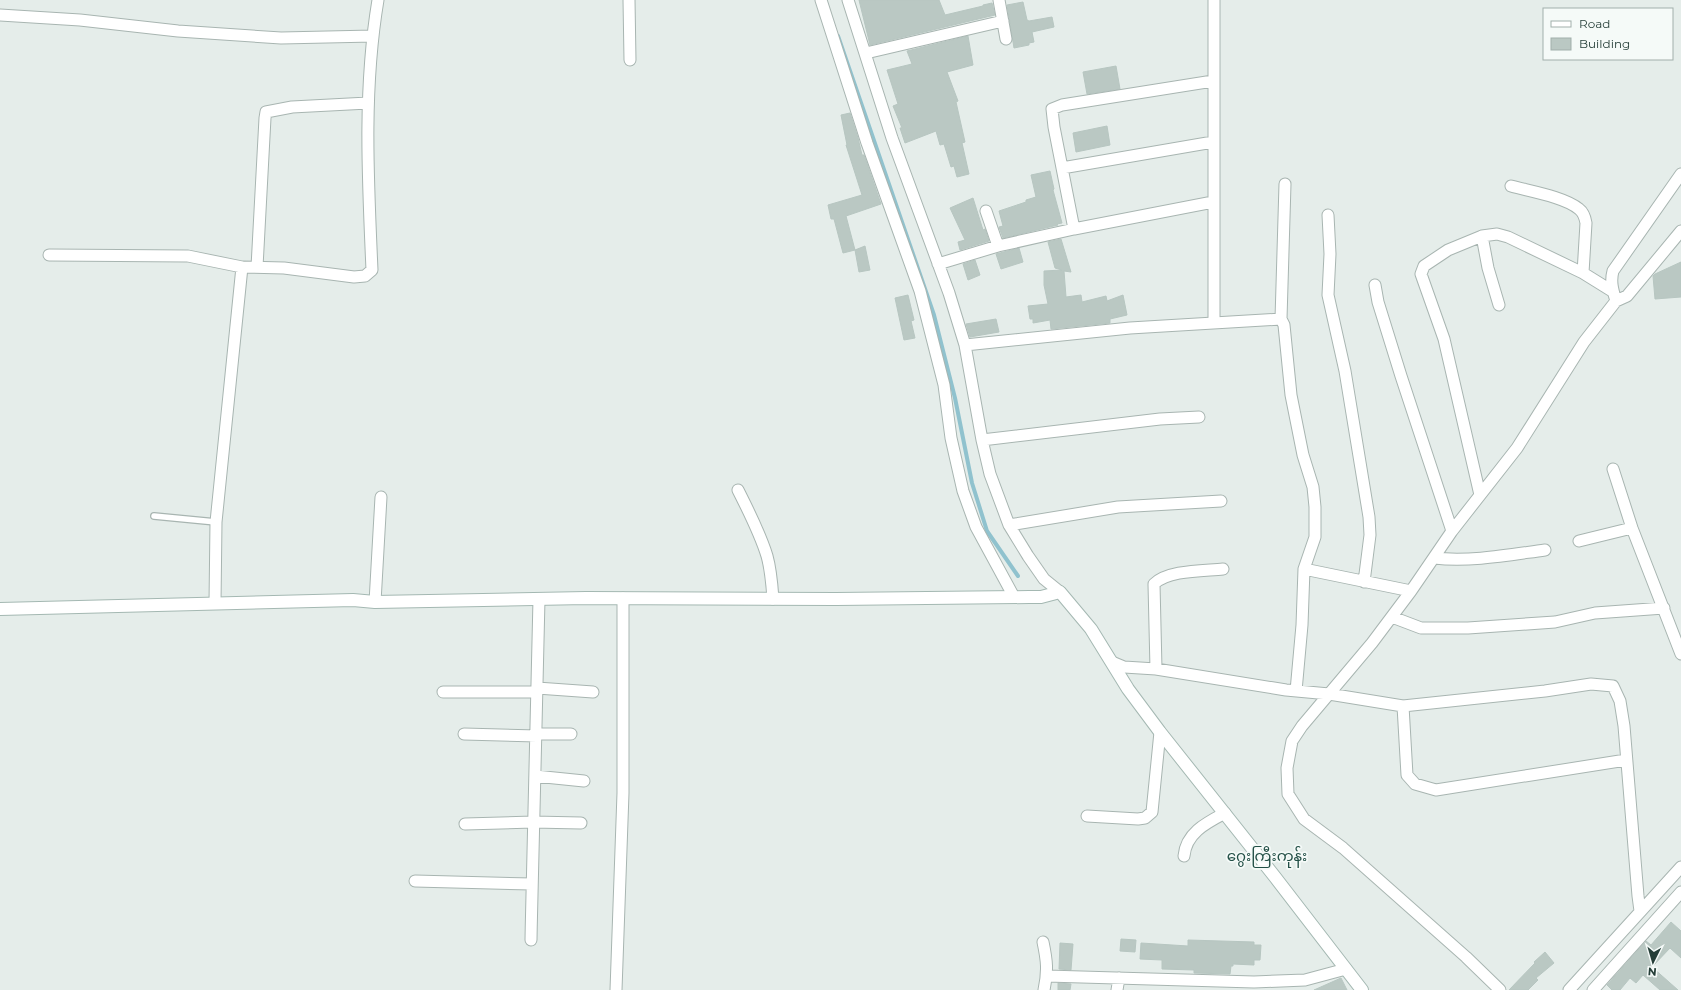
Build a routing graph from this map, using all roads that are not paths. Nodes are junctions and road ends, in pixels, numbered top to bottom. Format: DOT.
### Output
graph roads {
  1 [pos="378,0"];
  2 [pos="629,0"];
  3 [pos="821,0"];
  4 [pos="848,0"];
  5 [pos="999,0"];
  6 [pos="1214,0"];
  7 [pos="0,15"];
  8 [pos="1003,21"];
  9 [pos="373,36"];
  10 [pos="1006,39"];
  11 [pos="866,53"];
  12 [pos="630,60"];
  13 [pos="1213,81"];
  14 [pos="368,103"];
  15 [pos="1213,142"];
  16 [pos="1062,168"];
  17 [pos="1681,174"];
  18 [pos="1285,184"];
  19 [pos="1511,186"];
  20 [pos="1214,202"];
  21 [pos="986,211"];
  22 [pos="1328,215"];
  23 [pos="1074,229"];
  24 [pos="1681,231"];
  25 [pos="1482,236"];
  26 [pos="998,246"];
  27 [pos="49,255"];
  28 [pos="938,264"];
  29 [pos="242,267"];
  30 [pos="257,267"];
  31 [pos="1583,273"];
  32 [pos="1375,285"];
  33 [pos="1614,296"];
  34 [pos="1499,304"];
  35 [pos="1281,319"];
  36 [pos="1214,322"];
  37 [pos="965,345"];
  38 [pos="1199,416"];
  39 [pos="982,440"];
  40 [pos="1613,469"];
  41 [pos="738,490"];
  42 [pos="1480,495"];
  43 [pos="381,497"];
  44 [pos="1221,501"];
  45 [pos="154,516"];
  46 [pos="216,522"];
  47 [pos="1010,525"];
  48 [pos="1632,528"];
  49 [pos="1452,531"];
  50 [pos="1579,541"];
  51 [pos="1545,550"];
  52 [pos="1434,558"];
  53 [pos="1223,569"];
  54 [pos="1304,569"];
  55 [pos="1364,582"];
  56 [pos="1411,591"];
  57 [pos="1060,592"];
  58 [pos="1014,597"];
  59 [pos="539,598"];
  60 [pos="623,598"];
  61 [pos="773,599"];
  62 [pos="375,602"];
  63 [pos="215,604"];
  64 [pos="1664,608"];
  65 [pos="0,609"];
  66 [pos="1392,617"];
  67 [pos="1681,654"];
  68 [pos="1112,662"];
  69 [pos="1156,669"];
  70 [pos="537,690"];
  71 [pos="1296,691"];
  72 [pos="443,692"];
  73 [pos="593,692"];
  74 [pos="1329,694"];
  75 [pos="1403,706"];
  76 [pos="1160,732"];
  77 [pos="464,734"];
  78 [pos="571,734"];
  79 [pos="537,735"];
  80 [pos="1626,760"];
  81 [pos="535,776"];
  82 [pos="584,781"];
  83 [pos="1225,813"];
  84 [pos="1087,816"];
  85 [pos="533,822"];
  86 [pos="581,823"];
  87 [pos="465,824"];
  88 [pos="1184,856"];
  89 [pos="1681,867"];
  90 [pos="415,881"];
  91 [pos="532,884"];
  92 [pos="1681,892"];
  93 [pos="1640,911"];
  94 [pos="531,940"];
  95 [pos="1043,942"];
  96 [pos="1346,970"];
  97 [pos="1047,976"];
  98 [pos="1119,978"];
  99 [pos="616,990"];
  100 [pos="1044,990"];
  101 [pos="1118,990"];
  102 [pos="1362,990"];
  103 [pos="1500,990"];
  104 [pos="1569,990"];
  105 [pos="1593,990"];
  1 -- 9 [label="street"];
  2 -- 12 [label="street"];
  3 -- 58 [label="street"];
  4 -- 11 [label="street"];
  5 -- 8 [label="street"];
  6 -- 13 [label="street"];
  7 -- 9 [label="street"];
  8 -- 10 [label="street"];
  8 -- 11 [label="street"];
  9 -- 14 [label="street"];
  11 -- 28 [label="street"];
  13 -- 15 [label="street"];
  13 -- 16 [label="street"];
  14 -- 30 [label="street"];
  14 -- 30 [label="street"];
  15 -- 16 [label="street"];
  15 -- 20 [label="street"];
  16 -- 23 [label="street"];
  17 -- 33 [label="street"];
  18 -- 35 [label="street"];
  19 -- 31 [label="street"];
  20 -- 23 [label="street"];
  20 -- 36 [label="street"];
  21 -- 26 [label="street"];
  22 -- 55 [label="street"];
  23 -- 26 [label="street"];
  24 -- 33 [label="street"];
  25 -- 31 [label="street"];
  25 -- 34 [label="street"];
  25 -- 42 [label="street"];
  26 -- 28 [label="street"];
  27 -- 29 [label="street"];
  28 -- 37 [label="street"];
  29 -- 30 [label="street"];
  29 -- 46 [label="street"];
  31 -- 33 [label="street"];
  32 -- 49 [label="street"];
  33 -- 42 [label="street"];
  35 -- 36 [label="street"];
  35 -- 54 [label="street"];
  36 -- 37 [label="street"];
  37 -- 39 [label="street"];
  38 -- 39 [label="street"];
  39 -- 47 [label="street"];
  40 -- 48 [label="street"];
  41 -- 61 [label="street"];
  42 -- 49 [label="street"];
  43 -- 62 [label="street"];
  44 -- 47 [label="street"];
  45 -- 46 [label="lane"];
  46 -- 63 [label="street"];
  47 -- 57 [label="street"];
  48 -- 50 [label="street"];
  48 -- 64 [label="street"];
  49 -- 52 [label="street"];
  51 -- 52 [label="street"];
  52 -- 56 [label="street"];
  53 -- 69 [label="street"];
  54 -- 55 [label="street"];
  54 -- 71 [label="street"];
  55 -- 56 [label="street"];
  56 -- 66 [label="street"];
  57 -- 58 [label="street"];
  57 -- 68 [label="street"];
  58 -- 61 [label="street"];
  59 -- 60 [label="street"];
  59 -- 62 [label="street"];
  59 -- 70 [label="street"];
  60 -- 61 [label="street"];
  60 -- 99 [label="street"];
  62 -- 63 [label="street"];
  63 -- 65 [label="street"];
  64 -- 66 [label="street"];
  64 -- 67 [label="street"];
  66 -- 74 [label="street"];
  68 -- 69 [label="street"];
  68 -- 76 [label="street"];
  69 -- 71 [label="street"];
  70 -- 72 [label="street"];
  70 -- 73 [label="street"];
  70 -- 79 [label="street"];
  71 -- 74 [label="street"];
  74 -- 75 [label="street"];
  74 -- 103 [label="street"];
  75 -- 80 [label="street"];
  75 -- 80 [label="street"];
  76 -- 83 [label="street"];
  76 -- 84 [label="street"];
  77 -- 79 [label="street"];
  78 -- 79 [label="street"];
  79 -- 81 [label="street"];
  80 -- 93 [label="street"];
  81 -- 82 [label="street"];
  81 -- 85 [label="street"];
  83 -- 88 [label="street"];
  83 -- 96 [label="street"];
  85 -- 86 [label="street"];
  85 -- 87 [label="street"];
  85 -- 91 [label="street"];
  89 -- 93 [label="street"];
  90 -- 91 [label="street"];
  91 -- 94 [label="street"];
  92 -- 105 [label="street"];
  93 -- 104 [label="street"];
  95 -- 97 [label="street"];
  96 -- 98 [label="street"];
  96 -- 102 [label="street"];
  97 -- 98 [label="street"];
  97 -- 100 [label="street"];
  98 -- 101 [label="street"];
}
